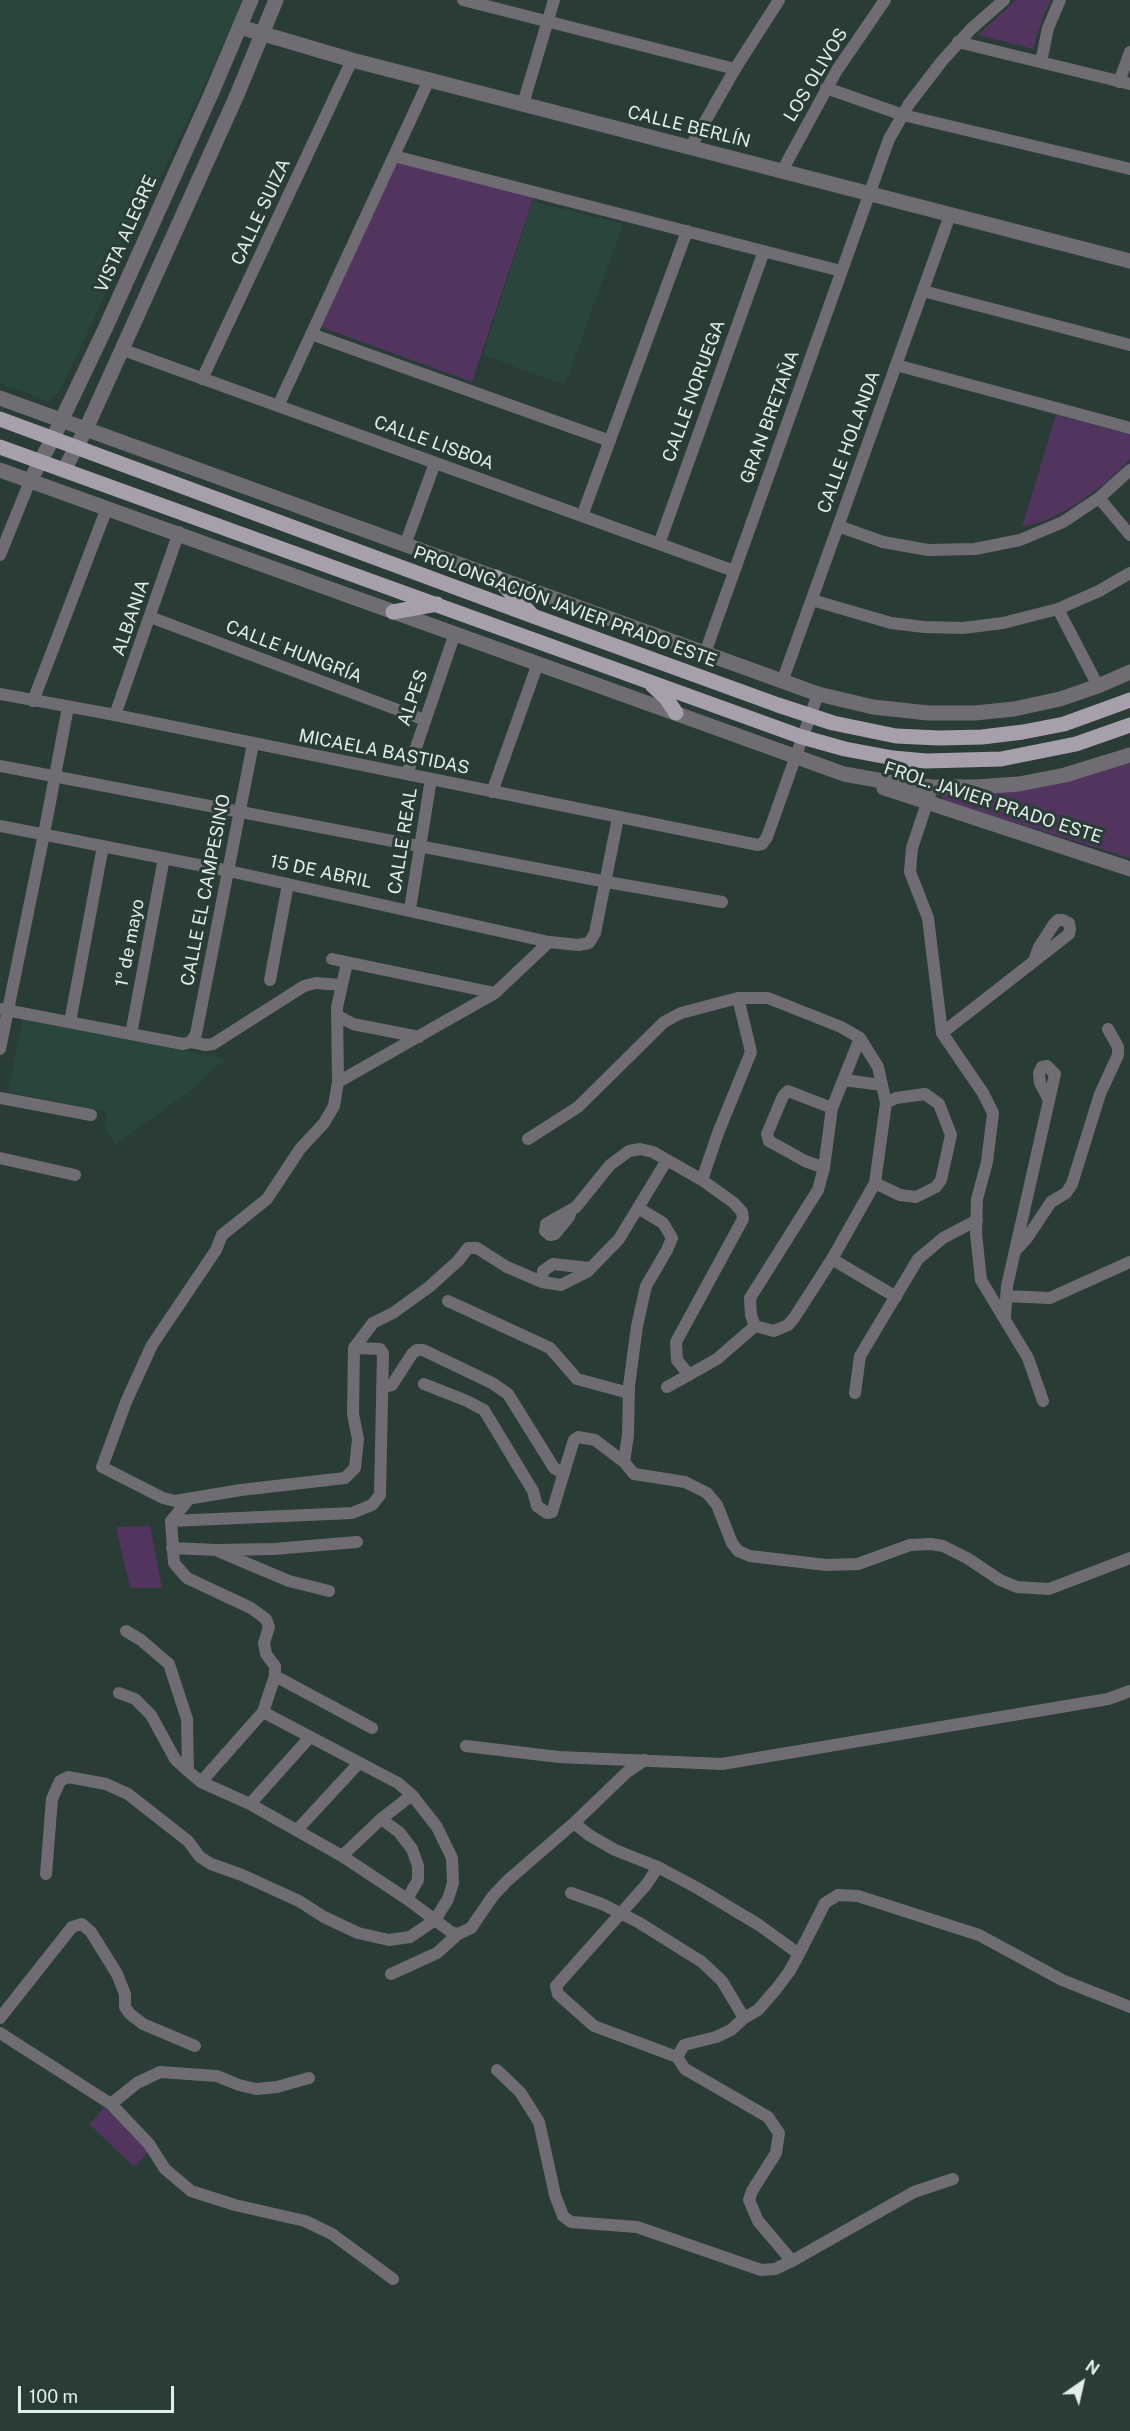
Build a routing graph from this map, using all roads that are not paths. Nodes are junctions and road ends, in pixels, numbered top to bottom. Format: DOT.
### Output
graph roads {
  1 [pos="251,0"];
  2 [pos="276,0"];
  3 [pos="464,0"];
  4 [pos="554,0"];
  5 [pos="779,0"];
  6 [pos="885,0"];
  7 [pos="1004,0"];
  8 [pos="1060,0"];
  9 [pos="548,22"];
  10 [pos="240,27"];
  11 [pos="263,34"];
  12 [pos="958,42"];
  13 [pos="1130,52"];
  14 [pos="352,60"];
  15 [pos="1041,62"];
  16 [pos="735,69"];
  17 [pos="429,80"];
  18 [pos="1124,83"];
  19 [pos="826,88"];
  20 [pos="212,92"];
  21 [pos="237,95"];
  22 [pos="523,104"];
  23 [pos="903,115"];
  24 [pos="690,148"];
  25 [pos="394,156"];
  26 [pos="1130,170"];
  27 [pos="782,171"];
  28 [pos="869,193"];
  29 [pos="950,215"];
  30 [pos="687,231"];
  31 [pos="764,251"];
  32 [pos="1130,261"];
  33 [pos="841,271"];
  34 [pos="922,291"];
  35 [pos="105,329"];
  36 [pos="311,334"];
  37 [pos="123,344"];
  38 [pos="1130,345"];
  39 [pos="88,365"];
  40 [pos="896,365"];
  41 [pos="109,376"];
  42 [pos="202,379"];
  43 [pos="0,398"];
  44 [pos="278,406"];
  45 [pos="62,420"];
  46 [pos="6,421"];
  47 [pos="1130,428"];
  48 [pos="86,429"];
  49 [pos="53,438"];
  50 [pos="610,441"];
  51 [pos="0,444"];
  52 [pos="77,447"];
  53 [pos="40,461"];
  54 [pos="435,463"];
  55 [pos="0,470"];
  56 [pos="64,470"];
  57 [pos="1130,470"];
  58 [pos="30,481"];
  59 [pos="1099,498"];
  60 [pos="107,508"];
  61 [pos="582,516"];
  62 [pos="838,526"];
  63 [pos="179,532"];
  64 [pos="1130,535"];
  65 [pos="658,544"];
  66 [pos="405,545"];
  67 [pos="0,555"];
  68 [pos="734,571"];
  69 [pos="1130,573"];
  70 [pos="496,577"];
  71 [pos="812,600"];
  72 [pos="437,604"];
  73 [pos="1058,609"];
  74 [pos="393,612"];
  75 [pos="533,616"];
  76 [pos="150,618"];
  77 [pos="455,633"];
  78 [pos="705,653"];
  79 [pos="538,663"];
  80 [pos="1130,672"];
  81 [pos="646,679"];
  82 [pos="782,682"];
  83 [pos="1098,687"];
  84 [pos="0,694"];
  85 [pos="818,694"];
  86 [pos="1130,700"];
  87 [pos="33,701"];
  88 [pos="68,707"];
  89 [pos="676,713"];
  90 [pos="115,715"];
  91 [pos="810,716"];
  92 [pos="425,720"];
  93 [pos="1130,724"];
  94 [pos="802,737"];
  95 [pos="1095,738"];
  96 [pos="1130,738"];
  97 [pos="253,744"];
  98 [pos="1130,755"];
  99 [pos="794,756"];
  100 [pos="0,766"];
  101 [pos="407,774"];
  102 [pos="844,774"];
  103 [pos="55,776"];
  104 [pos="431,779"];
  105 [pos="933,787"];
  106 [pos="492,792"];
  107 [pos="927,803"];
  108 [pos="240,812"];
  109 [pos="618,818"];
  110 [pos="0,826"];
  111 [pos="44,834"];
  112 [pos="103,846"];
  113 [pos="420,846"];
  114 [pos="164,858"];
  115 [pos="1130,868"];
  116 [pos="229,871"];
  117 [pos="607,882"];
  118 [pos="288,884"];
  119 [pos="722,902"];
  120 [pos="410,909"];
  121 [pos="549,942"];
  122 [pos="332,959"];
  123 [pos="1034,961"];
  124 [pos="347,963"];
  125 [pos="270,980"];
  126 [pos="342,985"];
  127 [pos="495,993"];
  128 [pos="738,998"];
  129 [pos="4,1010"];
  130 [pos="338,1016"];
  131 [pos="69,1022"];
  132 [pos="1108,1029"];
  133 [pos="942,1033"];
  134 [pos="131,1034"];
  135 [pos="419,1036"];
  136 [pos="860,1038"];
  137 [pos="191,1042"];
  138 [pos="0,1049"];
  139 [pos="844,1080"];
  140 [pos="338,1082"];
  141 [pos="882,1085"];
  142 [pos="0,1098"];
  143 [pos="1049,1100"];
  144 [pos="885,1103"];
  145 [pos="832,1108"];
  146 [pos="91,1115"];
  147 [pos="528,1139"];
  148 [pos="0,1158"];
  149 [pos="667,1160"];
  150 [pos="824,1168"];
  151 [pos="75,1175"];
  152 [pos="702,1180"];
  153 [pos="874,1184"];
  154 [pos="638,1208"];
  155 [pos="571,1211"];
  156 [pos="977,1220"];
  157 [pos="1016,1250"];
  158 [pos="832,1259"];
  159 [pos="1130,1262"];
  160 [pos="590,1268"];
  161 [pos="542,1282"];
  162 [pos="1006,1296"];
  163 [pos="896,1297"];
  164 [pos="448,1301"];
  165 [pos="1005,1318"];
  166 [pos="755,1326"];
  167 [pos="354,1348"];
  168 [pos="689,1375"];
  169 [pos="424,1384"];
  170 [pos="382,1387"];
  171 [pos="667,1387"];
  172 [pos="629,1393"];
  173 [pos="855,1393"];
  174 [pos="1043,1401"];
  175 [pos="624,1462"];
  176 [pos="565,1470"];
  177 [pos="189,1499"];
  178 [pos="171,1521"];
  179 [pos="357,1542"];
  180 [pos="172,1548"];
  181 [pos="216,1550"];
  182 [pos="1130,1558"];
  183 [pos="329,1591"];
  184 [pos="126,1631"];
  185 [pos="276,1676"];
  186 [pos="1130,1690"];
  187 [pos="118,1693"];
  188 [pos="263,1712"];
  189 [pos="372,1728"];
  190 [pos="310,1737"];
  191 [pos="466,1746"];
  192 [pos="645,1760"];
  193 [pos="359,1763"];
  194 [pos="188,1771"];
  195 [pos="201,1782"];
  196 [pos="412,1795"];
  197 [pos="250,1804"];
  198 [pos="381,1820"];
  199 [pos="574,1823"];
  200 [pos="297,1830"];
  201 [pos="342,1857"];
  202 [pos="658,1867"];
  203 [pos="46,1874"];
  204 [pos="571,1893"];
  205 [pos="407,1899"];
  206 [pos="621,1914"];
  207 [pos="435,1920"];
  208 [pos="458,1935"];
  209 [pos="799,1954"];
  210 [pos="392,1974"];
  211 [pos="1130,2007"];
  212 [pos="0,2018"];
  213 [pos="744,2018"];
  214 [pos="0,2033"];
  215 [pos="195,2046"];
  216 [pos="677,2057"];
  217 [pos="497,2070"];
  218 [pos="309,2078"];
  219 [pos="111,2104"];
  220 [pos="953,2180"];
  221 [pos="792,2261"];
  222 [pos="393,2279"];
  1 -- 10 [label="street, VISTA ALEGRE"];
  2 -- 11 [label="street"];
  3 -- 9 [label="street"];
  4 -- 9 [label="street"];
  5 -- 16 [label="street"];
  6 -- 19 [label="street, LOS OLIVOS"];
  7 -- 12 [label="street, GRAN BRETAÑA"];
  8 -- 15 [label="street"];
  9 -- 16 [label="street"];
  9 -- 22 [label="street"];
  10 -- 11 [label="street, CALLE BERLÍN"];
  10 -- 20 [label="street, VISTA ALEGRE"];
  11 -- 14 [label="street, CALLE BERLÍN"];
  11 -- 21 [label="street"];
  12 -- 15 [label="street"];
  12 -- 23 [label="street, GRAN BRETAÑA"];
  13 -- 18 [label="street"];
  14 -- 17 [label="street, CALLE BERLÍN"];
  14 -- 42 [label="street, CALLE SUIZA"];
  15 -- 18 [label="street"];
  16 -- 24 [label="street"];
  17 -- 22 [label="street, CALLE BERLÍN"];
  17 -- 25 [label="street"];
  19 -- 23 [label="street"];
  19 -- 27 [label="street, LOS OLIVOS"];
  20 -- 21 [label="street"];
  20 -- 35 [label="street, VISTA ALEGRE"];
  21 -- 37 [label="street"];
  22 -- 24 [label="street, CALLE BERLÍN"];
  23 -- 26 [label="street"];
  23 -- 28 [label="street, GRAN BRETAÑA"];
  24 -- 27 [label="street, CALLE BERLÍN"];
  25 -- 30 [label="street"];
  25 -- 36 [label="street"];
  27 -- 28 [label="street, CALLE BERLÍN"];
  28 -- 29 [label="street, CALLE BERLÍN"];
  28 -- 33 [label="street, GRAN BRETAÑA"];
  29 -- 32 [label="street, CALLE BERLÍN"];
  29 -- 34 [label="street, CALLE HOLANDA"];
  30 -- 31 [label="street"];
  30 -- 50 [label="street"];
  31 -- 33 [label="street"];
  31 -- 65 [label="street, CALLE NORUEGA"];
  33 -- 68 [label="street, GRAN BRETAÑA"];
  34 -- 38 [label="street"];
  34 -- 40 [label="street, CALLE HOLANDA"];
  35 -- 37 [label="street"];
  35 -- 39 [label="street, VISTA ALEGRE"];
  36 -- 44 [label="street"];
  36 -- 50 [label="street"];
  37 -- 41 [label="street"];
  37 -- 42 [label="street, CALLE LISBOA"];
  39 -- 41 [label="street"];
  39 -- 45 [label="street, VISTA ALEGRE"];
  40 -- 47 [label="street"];
  40 -- 62 [label="street, CALLE HOLANDA"];
  41 -- 48 [label="street"];
  42 -- 44 [label="street, CALLE LISBOA"];
  43 -- 45 [label="street, PROLONGACIÓN JAVIER PRADO ESTE"];
  44 -- 54 [label="street, CALLE LISBOA"];
  45 -- 48 [label="street, PROLONGACIÓN JAVIER PRADO ESTE"];
  45 -- 49 [label="street, VISTA ALEGRE"];
  46 -- 49 [label="main road, PROLONGACIÓN JAVIER PRADO ESTE"];
  46 -- 51 [label="main road"];
  48 -- 52 [label="street"];
  48 -- 66 [label="street, PROLONGACIÓN JAVIER PRADO ESTE"];
  49 -- 52 [label="main road, PROLONGACIÓN JAVIER PRADO ESTE"];
  49 -- 53 [label="street, VISTA ALEGRE"];
  50 -- 61 [label="street"];
  51 -- 53 [label="main road"];
  52 -- 56 [label="street"];
  52 -- 75 [label="main road, PROLONGACIÓN JAVIER PRADO ESTE"];
  53 -- 56 [label="main road"];
  53 -- 58 [label="street, VISTA ALEGRE"];
  54 -- 61 [label="street, CALLE LISBOA"];
  54 -- 66 [label="street"];
  55 -- 58 [label="street"];
  56 -- 72 [label="main road"];
  57 -- 59 [label="street"];
  58 -- 60 [label="street"];
  58 -- 67 [label="street"];
  59 -- 62 [label="street"];
  59 -- 64 [label="street"];
  60 -- 63 [label="street"];
  60 -- 87 [label="street"];
  61 -- 65 [label="street, CALLE LISBOA"];
  62 -- 71 [label="street, CALLE HOLANDA"];
  63 -- 74 [label="street"];
  63 -- 76 [label="street, ALBANIA"];
  65 -- 68 [label="street, CALLE LISBOA"];
  66 -- 70 [label="street, PROLONGACIÓN JAVIER PRADO ESTE"];
  68 -- 78 [label="street, GRAN BRETAÑA"];
  69 -- 73 [label="street"];
  70 -- 75 [label="main road"];
  70 -- 78 [label="street, PROLONGACIÓN JAVIER PRADO ESTE"];
  71 -- 73 [label="street"];
  71 -- 82 [label="street, CALLE HOLANDA"];
  72 -- 74 [label="main road"];
  72 -- 81 [label="main road"];
  73 -- 83 [label="street"];
  74 -- 77 [label="street"];
  75 -- 91 [label="main road, PROLONGACIÓN JAVIER PRADO ESTE"];
  76 -- 90 [label="street, ALBANIA"];
  76 -- 92 [label="street, CALLE HUNGRÍA"];
  77 -- 79 [label="street"];
  77 -- 92 [label="street, ALPES"];
  78 -- 82 [label="street, PROLONGACIÓN JAVIER PRADO ESTE"];
  79 -- 89 [label="street"];
  79 -- 106 [label="street"];
  80 -- 83 [label="street, PROLONGACIÓN JAVIER PRADO ESTE"];
  81 -- 89 [label="main road"];
  81 -- 94 [label="main road"];
  82 -- 85 [label="street, PROLONGACIÓN JAVIER PRADO ESTE"];
  83 -- 85 [label="street, PROLONGACIÓN JAVIER PRADO ESTE"];
  84 -- 87 [label="street, MICAELA BASTIDAS"];
  85 -- 91 [label="street"];
  86 -- 91 [label="main road, PROLONGACIÓN JAVIER PRADO ESTE"];
  87 -- 88 [label="street, MICAELA BASTIDAS"];
  88 -- 90 [label="street, MICAELA BASTIDAS"];
  88 -- 103 [label="street"];
  89 -- 99 [label="street"];
  90 -- 97 [label="street, MICAELA BASTIDAS"];
  91 -- 94 [label="street"];
  92 -- 101 [label="street, ALPES"];
  93 -- 95 [label="main road"];
  94 -- 95 [label="main road"];
  94 -- 99 [label="street"];
  95 -- 96 [label="main road"];
  97 -- 101 [label="street, MICAELA BASTIDAS"];
  97 -- 108 [label="street, CALLE EL CAMPESINO"];
  98 -- 105 [label="street"];
  99 -- 102 [label="street"];
  99 -- 109 [label="street, MICAELA BASTIDAS"];
  100 -- 103 [label="street"];
  101 -- 104 [label="street, MICAELA BASTIDAS"];
  102 -- 105 [label="street"];
  102 -- 107 [label="street, FROL. JAVIER PRADO ESTE"];
  103 -- 108 [label="street"];
  103 -- 111 [label="street"];
  104 -- 106 [label="street, MICAELA BASTIDAS"];
  104 -- 113 [label="street, CALLE REAL"];
  105 -- 107 [label="street"];
  106 -- 109 [label="street, MICAELA BASTIDAS"];
  107 -- 115 [label="street, FROL. JAVIER PRADO ESTE"];
  107 -- 133 [label="street"];
  108 -- 113 [label="street"];
  108 -- 116 [label="street, CALLE EL CAMPESINO"];
  109 -- 117 [label="street"];
  110 -- 111 [label="street, 15 DE ABRIL"];
  111 -- 112 [label="street, 15 DE ABRIL"];
  111 -- 129 [label="street"];
  112 -- 114 [label="street, 15 DE ABRIL"];
  112 -- 131 [label="street"];
  113 -- 117 [label="street"];
  113 -- 120 [label="street, CALLE REAL"];
  114 -- 116 [label="street, 15 DE ABRIL"];
  114 -- 134 [label="street, 1º de mayo"];
  116 -- 118 [label="street, 15 DE ABRIL"];
  116 -- 137 [label="street, CALLE EL CAMPESINO"];
  117 -- 119 [label="street"];
  117 -- 121 [label="street, 15 DE ABRIL"];
  118 -- 120 [label="street, 15 DE ABRIL"];
  118 -- 125 [label="street"];
  120 -- 121 [label="street, 15 DE ABRIL"];
  121 -- 127 [label="street"];
  122 -- 124 [label="street"];
  123 -- 133 [label="street"];
  124 -- 126 [label="street"];
  124 -- 127 [label="street"];
  126 -- 130 [label="street"];
  126 -- 137 [label="street"];
  127 -- 135 [label="street"];
  128 -- 136 [label="street"];
  128 -- 147 [label="street"];
  128 -- 152 [label="street"];
  129 -- 131 [label="street"];
  129 -- 138 [label="street"];
  130 -- 135 [label="street"];
  130 -- 140 [label="street"];
  131 -- 134 [label="street"];
  132 -- 157 [label="street"];
  133 -- 156 [label="street"];
  134 -- 137 [label="street"];
  135 -- 140 [label="street"];
  136 -- 139 [label="street"];
  136 -- 141 [label="street"];
  139 -- 141 [label="street"];
  139 -- 145 [label="street"];
  140 -- 177 [label="street"];
  141 -- 144 [label="street"];
  142 -- 146 [label="street"];
  143 -- 157 [label="street"];
  144 -- 153 [label="street"];
  144 -- 153 [label="street"];
  145 -- 150 [label="street"];
  145 -- 150 [label="street"];
  148 -- 151 [label="street"];
  149 -- 152 [label="street"];
  149 -- 154 [label="street"];
  149 -- 155 [label="street"];
  150 -- 166 [label="street"];
  152 -- 168 [label="street"];
  153 -- 158 [label="street"];
  154 -- 160 [label="street"];
  154 -- 172 [label="street"];
  156 -- 163 [label="street"];
  156 -- 165 [label="street"];
  157 -- 162 [label="street"];
  158 -- 163 [label="street"];
  158 -- 166 [label="street"];
  159 -- 162 [label="street"];
  160 -- 161 [label="street"];
  160 -- 161 [label="street"];
  161 -- 167 [label="street"];
  162 -- 165 [label="street"];
  163 -- 173 [label="street"];
  164 -- 172 [label="street"];
  165 -- 174 [label="street"];
  166 -- 168 [label="street"];
  167 -- 170 [label="street"];
  167 -- 177 [label="street"];
  168 -- 171 [label="street"];
  169 -- 176 [label="street"];
  170 -- 176 [label="street"];
  170 -- 178 [label="street"];
  172 -- 175 [label="street"];
  175 -- 176 [label="street"];
  175 -- 182 [label="street"];
  177 -- 178 [label="street"];
  178 -- 180 [label="street"];
  179 -- 181 [label="street"];
  180 -- 181 [label="street"];
  180 -- 185 [label="street"];
  181 -- 183 [label="street"];
  184 -- 194 [label="street"];
  185 -- 188 [label="street"];
  185 -- 189 [label="street"];
  186 -- 192 [label="street"];
  187 -- 194 [label="street"];
  188 -- 190 [label="street"];
  188 -- 195 [label="street"];
  190 -- 193 [label="street"];
  190 -- 197 [label="street"];
  191 -- 192 [label="street"];
  192 -- 199 [label="street"];
  193 -- 196 [label="street"];
  193 -- 200 [label="street"];
  194 -- 195 [label="street"];
  195 -- 197 [label="street"];
  196 -- 198 [label="street"];
  196 -- 207 [label="street"];
  197 -- 200 [label="street"];
  198 -- 201 [label="street"];
  198 -- 205 [label="street"];
  199 -- 202 [label="street"];
  199 -- 208 [label="street"];
  200 -- 201 [label="street"];
  201 -- 205 [label="street"];
  202 -- 206 [label="street"];
  202 -- 209 [label="street"];
  203 -- 207 [label="street"];
  204 -- 206 [label="street"];
  205 -- 207 [label="street"];
  206 -- 213 [label="street"];
  206 -- 216 [label="street"];
  207 -- 208 [label="street"];
  208 -- 210 [label="street"];
  209 -- 211 [label="street"];
  209 -- 213 [label="street"];
  212 -- 215 [label="street"];
  213 -- 216 [label="street"];
  214 -- 219 [label="street"];
  216 -- 221 [label="street"];
  217 -- 221 [label="street"];
  218 -- 219 [label="street"];
  219 -- 222 [label="street"];
  220 -- 221 [label="street"];
}
